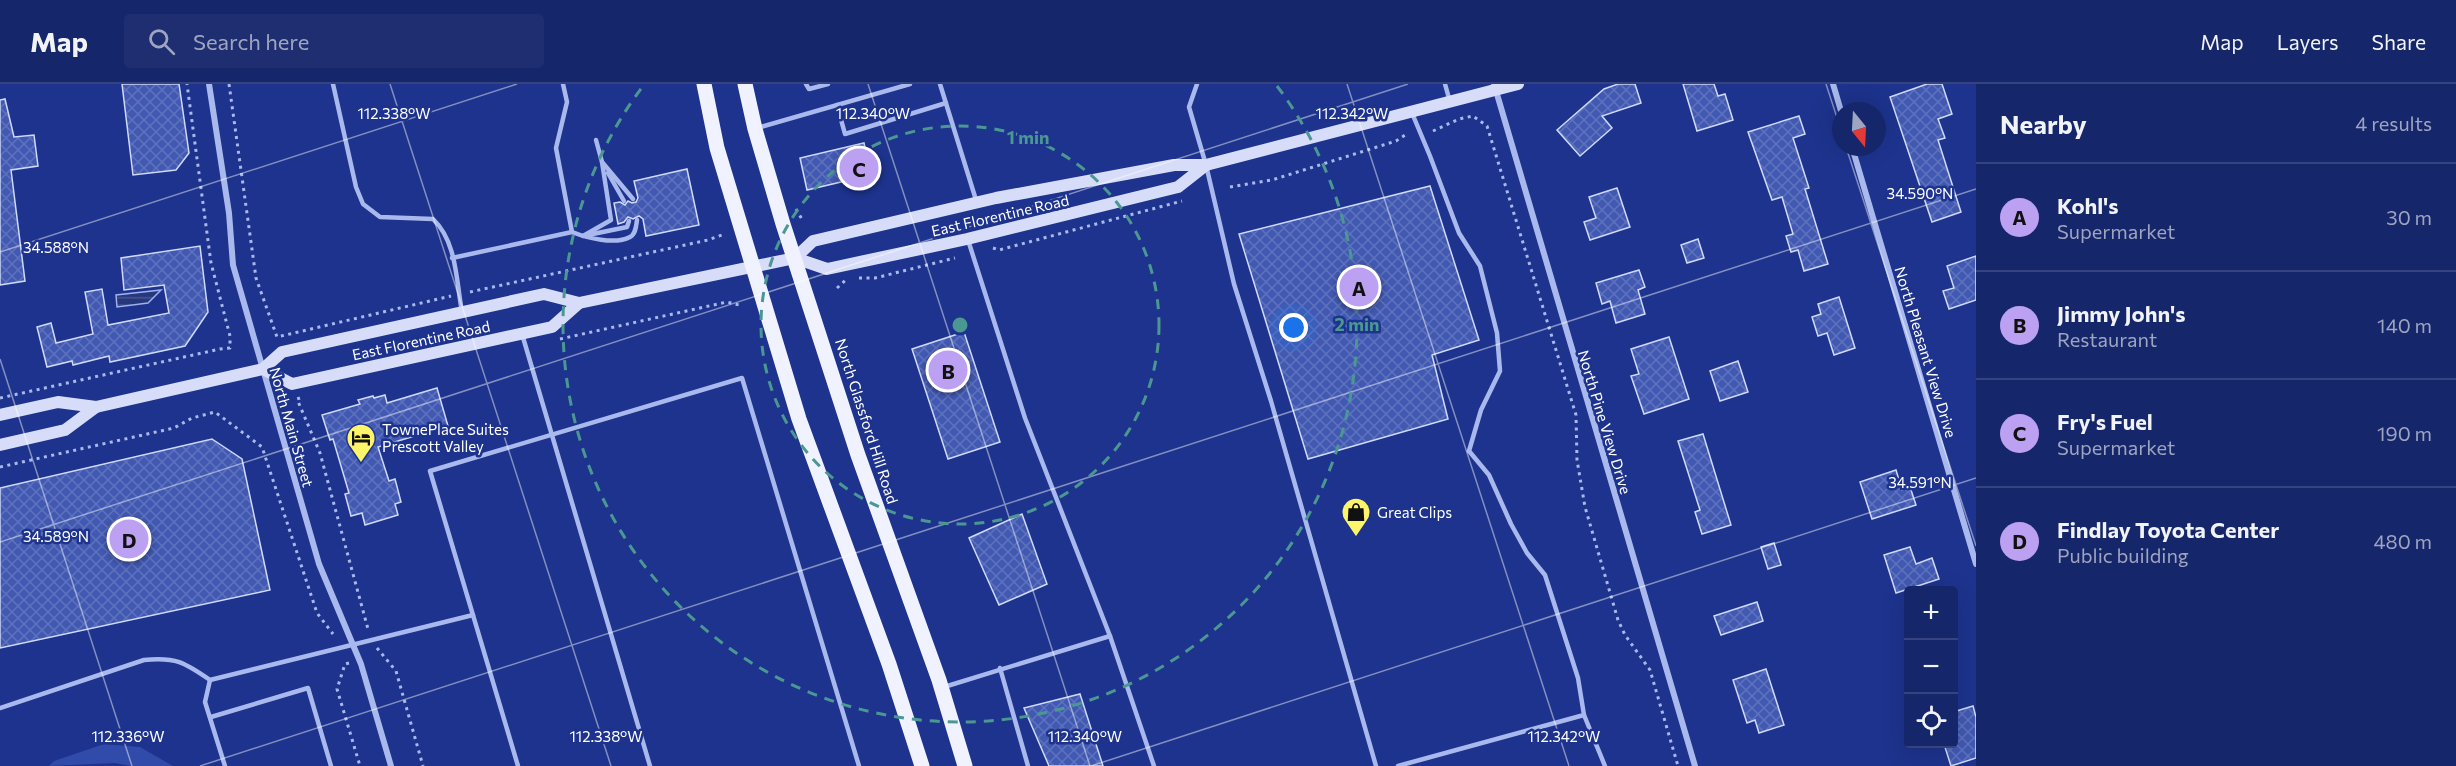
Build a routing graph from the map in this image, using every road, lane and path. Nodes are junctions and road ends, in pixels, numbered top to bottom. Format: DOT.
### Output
graph roads {
  1 [pos="187,84"];
  2 [pos="209,84"];
  3 [pos="229,84"];
  4 [pos="333,84"];
  5 [pos="562,84"];
  6 [pos="704,84"];
  7 [pos="745,84"];
  8 [pos="806,84"];
  9 [pos="828,84"];
  10 [pos="910,84"];
  11 [pos="940,84"];
  12 [pos="1197,84"];
  13 [pos="1445,84"];
  14 [pos="1518,84"];
  15 [pos="1833,84"];
  16 [pos="1495,87"];
  17 [pos="1838,102"];
  18 [pos="1450,103"];
  19 [pos="946,104"];
  20 [pos="837,105"];
  21 [pos="1412,113"];
  22 [pos="755,129"];
  23 [pos="1433,131"];
  24 [pos="1405,135"];
  25 [pos="596,140"];
  26 [pos="1855,156"];
  27 [pos="602,162"];
  28 [pos="1206,165"];
  29 [pos="1230,187"];
  30 [pos="1185,197"];
  31 [pos="633,199"];
  32 [pos="624,201"];
  33 [pos="976,203"];
  34 [pos="637,220"];
  35 [pos="629,221"];
  36 [pos="572,232"];
  37 [pos="722,235"];
  38 [pos="583,236"];
  39 [pos="967,239"];
  40 [pos="993,248"];
  41 [pos="956,257"];
  42 [pos="452,258"];
  43 [pos="795,258"];
  44 [pos="754,266"];
  45 [pos="848,278"];
  46 [pos="857,278"];
  47 [pos="837,288"];
  48 [pos="459,294"];
  49 [pos="579,303"];
  50 [pos="462,312"];
  51 [pos="522,334"];
  52 [pos="263,369"];
  53 [pos="0,398"];
  54 [pos="297,399"];
  55 [pos="96,407"];
  56 [pos="0,414"];
  57 [pos="552,435"];
  58 [pos="0,445"];
  59 [pos="0,467"];
  60 [pos="1976,564"];
  61 [pos="473,615"];
  62 [pos="368,629"];
  63 [pos="333,634"];
  64 [pos="1110,636"];
  65 [pos="351,644"];
  66 [pos="377,648"];
  67 [pos="349,663"];
  68 [pos="1000,668"];
  69 [pos="210,680"];
  70 [pos="941,687"];
  71 [pos="0,708"];
  72 [pos="1584,715"];
  73 [pos="211,717"];
  74 [pos="225,766"];
  75 [pos="331,766"];
  76 [pos="360,766"];
  77 [pos="391,766"];
  78 [pos="423,766"];
  79 [pos="518,766"];
  80 [pos="650,766"];
  81 [pos="859,766"];
  82 [pos="922,766"];
  83 [pos="965,766"];
  84 [pos="1028,766"];
  85 [pos="1154,766"];
  86 [pos="1376,766"];
  87 [pos="1398,766"];
  88 [pos="1605,766"];
  89 [pos="1678,766"];
  90 [pos="1695,766"];
  1 -- 53 [label="path"];
  2 -- 52 [label="street, North Main Street"];
  3 -- 48 [label="path"];
  4 -- 42 [label="lane"];
  5 -- 36 [label="lane"];
  6 -- 44 [label="main road"];
  7 -- 22 [label="main road, North Glassford Hill Road"];
  8 -- 9 [label="lane"];
  10 -- 20 [label="lane"];
  11 -- 19 [label="lane"];
  12 -- 28 [label="lane"];
  13 -- 18 [label="lane"];
  14 -- 16 [label="street, East Florentine Road"];
  15 -- 17 [label="street"];
  16 -- 18 [label="street, East Florentine Road"];
  16 -- 90 [label="street, North Pine View Drive"];
  18 -- 21 [label="street, East Florentine Road"];
  19 -- 20 [label="lane"];
  19 -- 33 [label="lane"];
  20 -- 22 [label="lane"];
  21 -- 28 [label="street, East Florentine Road"];
  21 -- 72 [label="lane"];
  22 -- 43 [label="main road, North Glassford Hill Road"];
  23 -- 89 [label="path"];
  24 -- 29 [label="path"];
  25 -- 27 [label="lane"];
  26 -- 60 [label="street, North Pleasant View Drive"];
  27 -- 31 [label="lane"];
  27 -- 32 [label="lane"];
  27 -- 38 [label="lane"];
  28 -- 33 [label="street, East Florentine Road"];
  28 -- 39 [label="street, East Florentine Road"];
  28 -- 86 [label="lane"];
  30 -- 40 [label="path"];
  33 -- 43 [label="street, East Florentine Road"];
  34 -- 38 [label="lane"];
  35 -- 38 [label="lane"];
  36 -- 38 [label="lane"];
  36 -- 42 [label="lane"];
  37 -- 48 [label="path"];
  39 -- 43 [label="street, East Florentine Road"];
  39 -- 64 [label="lane"];
  41 -- 46 [label="path"];
  42 -- 48 [label="lane"];
  43 -- 44 [label="street, East Florentine Road"];
  43 -- 70 [label="main road, North Glassford Hill Road"];
  44 -- 49 [label="street, East Florentine Road"];
  44 -- 82 [label="main road"];
  45 -- 47 [label="path"];
  48 -- 50 [label="lane"];
  49 -- 50 [label="street, East Florentine Road"];
  49 -- 51 [label="street, East Florentine Road"];
  50 -- 52 [label="street, East Florentine Road"];
  51 -- 52 [label="street, East Florentine Road"];
  51 -- 57 [label="lane"];
  52 -- 55 [label="street, East Florentine Road"];
  52 -- 65 [label="street, North Main Street"];
  54 -- 62 [label="path"];
  55 -- 56 [label="street, East Florentine Road"];
  55 -- 58 [label="street, East Florentine Road"];
  57 -- 61 [label="lane"];
  57 -- 80 [label="lane"];
  57 -- 81 [label="lane"];
  59 -- 63 [label="path"];
  61 -- 65 [label="lane"];
  61 -- 79 [label="lane"];
  64 -- 68 [label="lane"];
  64 -- 85 [label="lane"];
  65 -- 69 [label="lane"];
  65 -- 77 [label="street, North Main Street"];
  66 -- 78 [label="path"];
  67 -- 76 [label="path"];
  68 -- 70 [label="lane"];
  68 -- 84 [label="lane"];
  69 -- 71 [label="lane"];
  69 -- 73 [label="lane"];
  70 -- 83 [label="main road, North Glassford Hill Road"];
  72 -- 87 [label="lane"];
  72 -- 88 [label="lane"];
  73 -- 74 [label="lane"];
  73 -- 75 [label="lane"];
}
